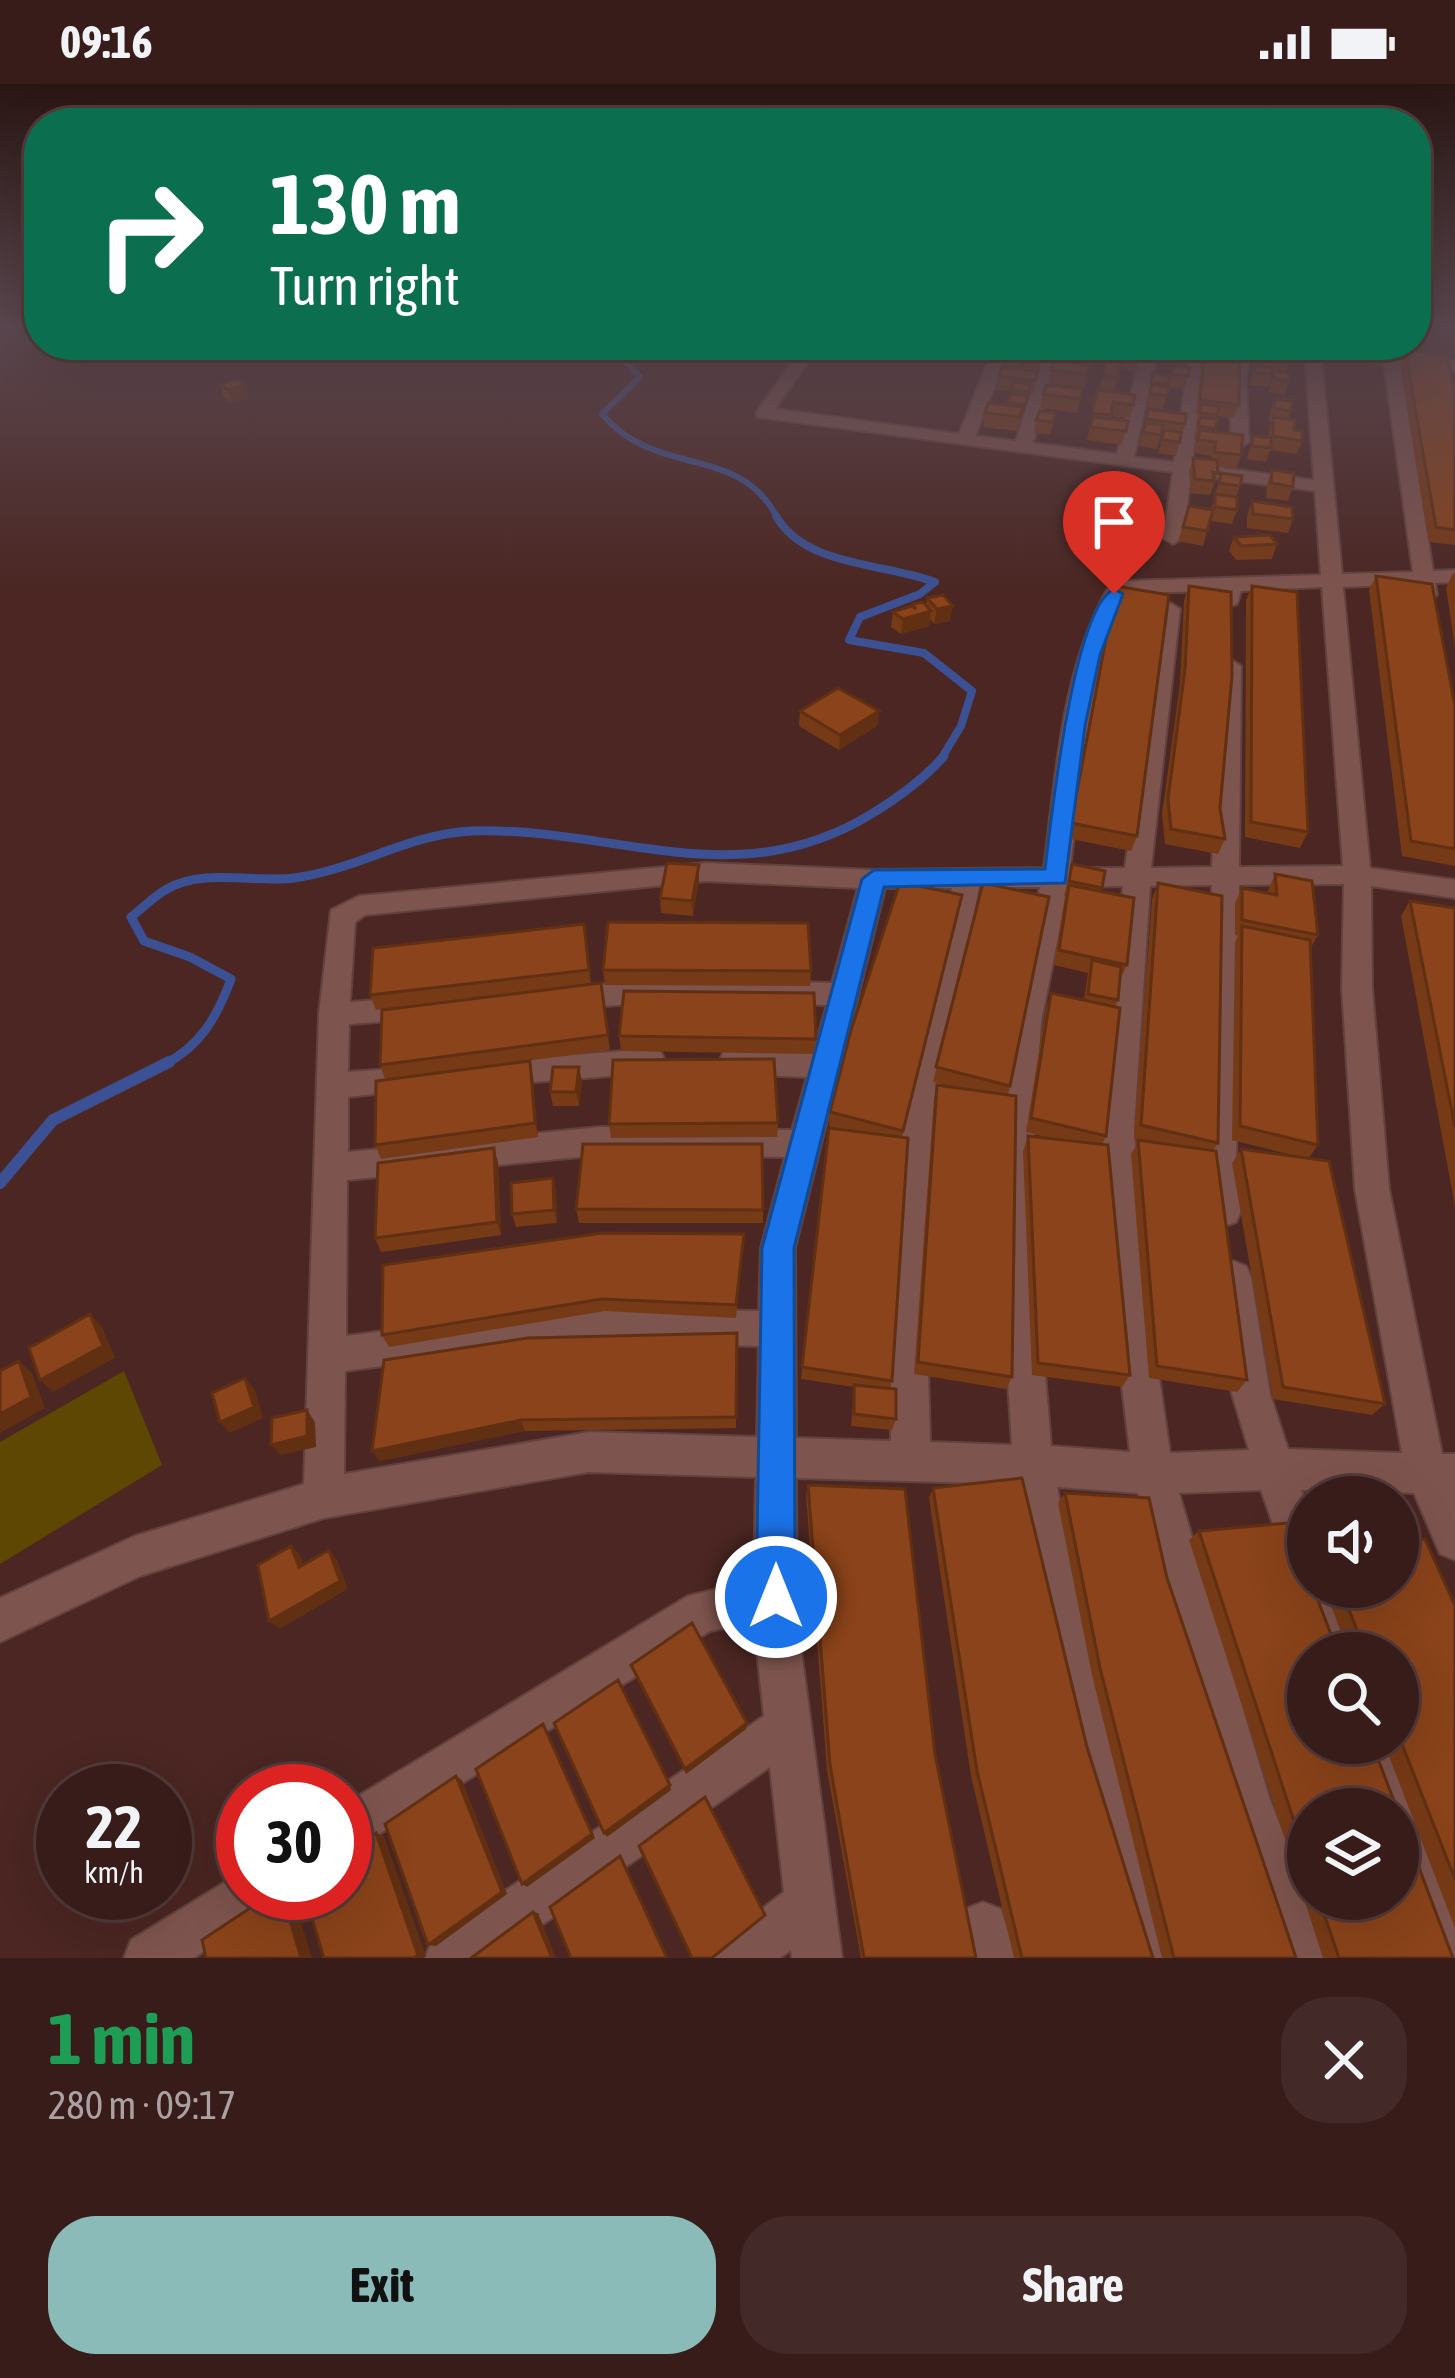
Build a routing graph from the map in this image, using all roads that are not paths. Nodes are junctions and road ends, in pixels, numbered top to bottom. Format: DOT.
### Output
graph roads {
  1 [pos="790,416"];
  2 [pos="974,416"];
  3 [pos="1032,416"];
  4 [pos="1134,416"];
  5 [pos="1188,416"];
  6 [pos="1239,416"];
  7 [pos="1317,416"];
  8 [pos="1400,416"];
  9 [pos="965,440"];
  10 [pos="1240,442"];
  11 [pos="1023,447"];
  12 [pos="1124,460"];
  13 [pos="1180,468"];
  14 [pos="1323,487"];
  15 [pos="1173,538"];
  16 [pos="1455,576"];
  17 [pos="1424,578"];
  18 [pos="1329,581"];
  19 [pos="1231,584"];
  20 [pos="1170,609"];
  21 [pos="1432,624"];
  22 [pos="1358,875"];
  23 [pos="1137,877"];
  24 [pos="967,878"];
  25 [pos="1056,878"];
  26 [pos="1224,878"];
  27 [pos="874,879"];
  28 [pos="1455,890"];
  29 [pos="845,994"];
  30 [pos="537,1000"];
  31 [pos="446,1006"];
  32 [pos="334,1014"];
  33 [pos="824,1066"];
  34 [pos="332,1086"];
  35 [pos="804,1144"];
  36 [pos="331,1168"];
  37 [pos="777,1329"];
  38 [pos="327,1356"];
  39 [pos="776,1459"];
  40 [pos="911,1462"];
  41 [pos="1034,1465"];
  42 [pos="1276,1469"];
  43 [pos="1441,1473"];
  44 [pos="1153,1474"];
  45 [pos="324,1498"];
  46 [pos="1287,1505"];
  47 [pos="1455,1539"];
  48 [pos="776,1597"];
  49 [pos="0,1620"];
  50 [pos="788,1728"];
  51 [pos="1386,1764"];
  52 [pos="372,1815"];
  53 [pos="808,1905"];
  54 [pos="216,1914"];
  55 [pos="1455,1935"];
  56 [pos="149,1958"];
  57 [pos="450,1958"];
  58 [pos="739,1958"];
  59 [pos="817,1958"];
  60 [pos="1150,1958"];
  61 [pos="1307,1958"];
  1 -- 9 [label="street"];
  2 -- 9 [label="street"];
  3 -- 11 [label="street"];
  4 -- 12 [label="street"];
  5 -- 13 [label="street"];
  6 -- 10 [label="street"];
  7 -- 14 [label="street"];
  8 -- 17 [label="street"];
  9 -- 11 [label="street"];
  11 -- 12 [label="street"];
  12 -- 13 [label="street"];
  13 -- 14 [label="street"];
  13 -- 15 [label="street"];
  14 -- 18 [label="street"];
  16 -- 17 [label="street"];
  17 -- 18 [label="street"];
  17 -- 21 [label="street"];
  18 -- 19 [label="street"];
  18 -- 22 [label="street"];
  19 -- 25 [label="street"];
  19 -- 26 [label="street"];
  20 -- 23 [label="street"];
  22 -- 26 [label="street"];
  22 -- 28 [label="street"];
  22 -- 43 [label="street"];
  23 -- 25 [label="street"];
  23 -- 26 [label="street"];
  23 -- 44 [label="street"];
  24 -- 25 [label="street"];
  24 -- 27 [label="street"];
  24 -- 40 [label="street"];
  25 -- 41 [label="street"];
  26 -- 42 [label="street"];
  27 -- 29 [label="street"];
  27 -- 32 [label="street"];
  29 -- 30 [label="street"];
  29 -- 33 [label="street"];
  31 -- 32 [label="street"];
  32 -- 34 [label="street"];
  33 -- 34 [label="street"];
  33 -- 35 [label="street"];
  34 -- 36 [label="street"];
  35 -- 36 [label="street"];
  35 -- 37 [label="street"];
  36 -- 38 [label="street"];
  37 -- 38 [label="street"];
  37 -- 39 [label="street"];
  38 -- 45 [label="street"];
  39 -- 40 [label="street"];
  39 -- 45 [label="street"];
  39 -- 48 [label="street"];
  40 -- 41 [label="street"];
  41 -- 44 [label="street"];
  41 -- 60 [label="street"];
  42 -- 43 [label="street"];
  42 -- 44 [label="street"];
  42 -- 46 [label="street"];
  43 -- 47 [label="street"];
  44 -- 61 [label="street"];
  45 -- 49 [label="street"];
  48 -- 50 [label="street"];
  48 -- 52 [label="street"];
  50 -- 53 [label="street"];
  50 -- 57 [label="street"];
  51 -- 55 [label="street"];
  53 -- 58 [label="street"];
  53 -- 59 [label="street"];
  54 -- 56 [label="street"];
}
